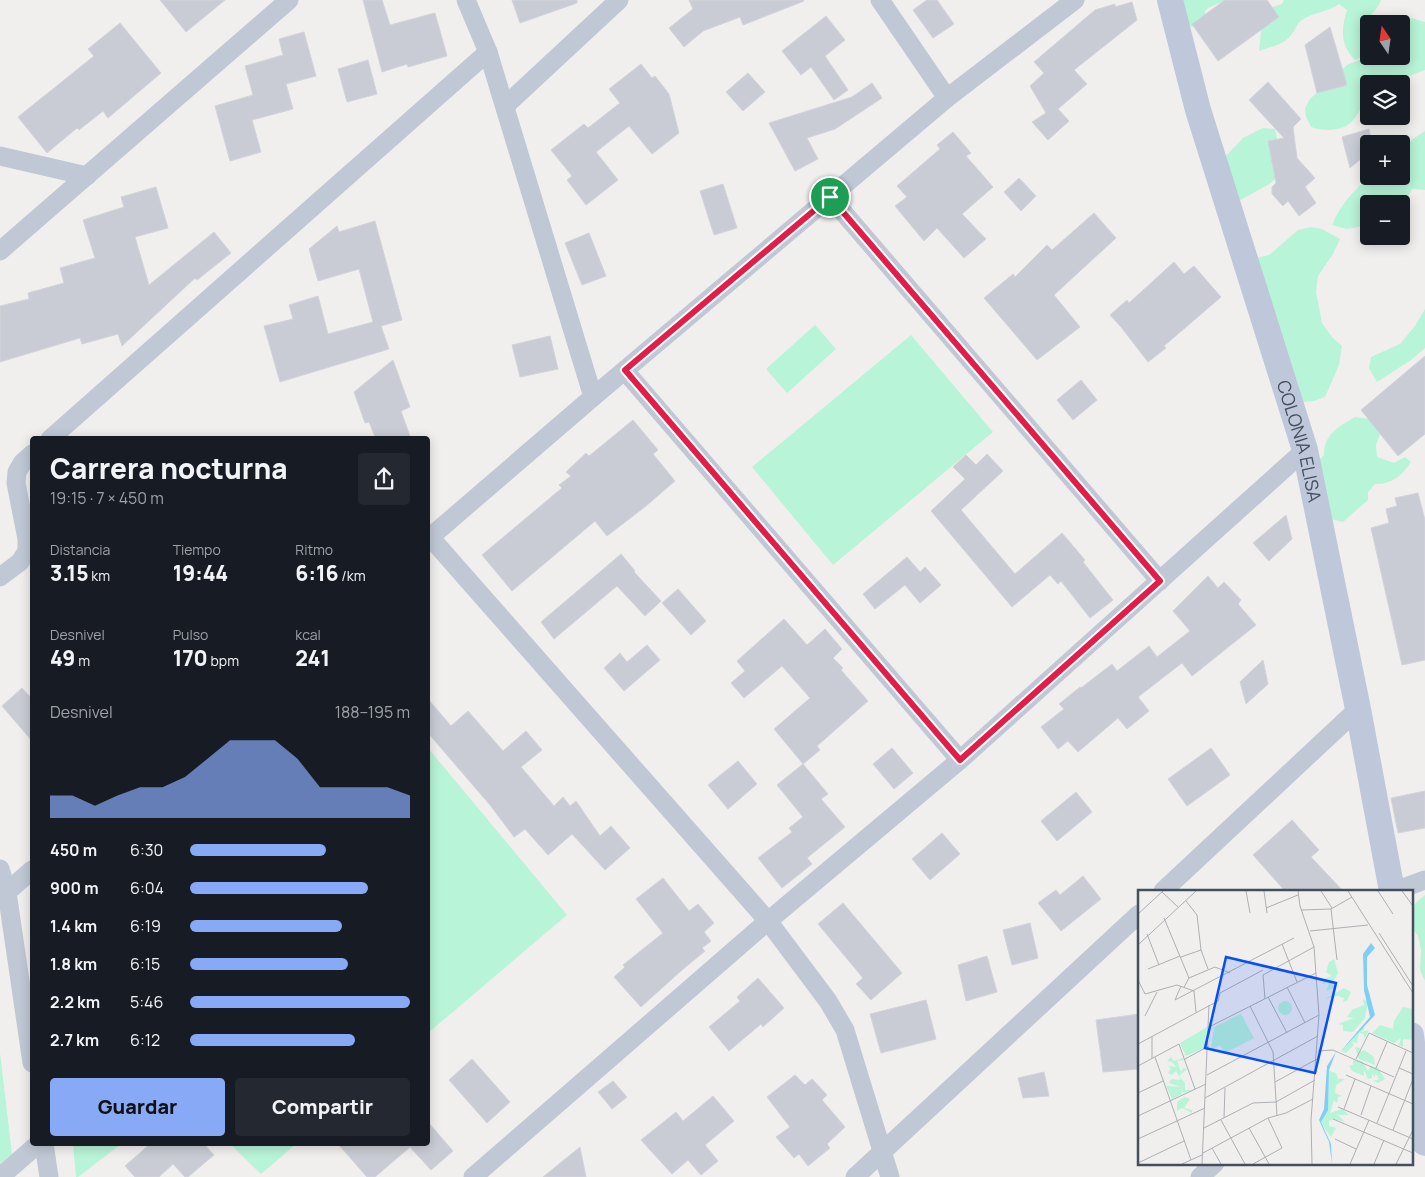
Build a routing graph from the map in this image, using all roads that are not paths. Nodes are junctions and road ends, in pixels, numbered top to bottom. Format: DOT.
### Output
graph roads {
  1 [pos="289,0"];
  2 [pos="466,0"];
  3 [pos="619,0"];
  4 [pos="880,0"];
  5 [pos="1075,0"];
  6 [pos="1170,0"];
  7 [pos="488,52"];
  8 [pos="947,98"];
  9 [pos="505,106"];
  10 [pos="0,156"];
  11 [pos="86,176"];
  12 [pos="830,197"];
  13 [pos="0,251"];
  14 [pos="625,370"];
  15 [pos="593,396"];
  16 [pos="53,436"];
  17 [pos="1305,450"];
  18 [pos="30,456"];
  19 [pos="430,537"];
  20 [pos="430,539"];
  21 [pos="0,577"];
  22 [pos="1160,581"];
  23 [pos="1358,708"];
  24 [pos="960,760"];
  25 [pos="0,869"];
  26 [pos="30,872"];
  27 [pos="1425,880"];
  28 [pos="1164,890"];
  29 [pos="1394,890"];
  30 [pos="1397,890"];
  31 [pos="7,892"];
  32 [pos="1138,915"];
  33 [pos="768,922"];
  34 [pos="1412,1043"];
  35 [pos="30,1049"];
  36 [pos="1425,1143"];
  37 [pos="36,1146"];
  38 [pos="44,1146"];
  39 [pos="884,1152"];
  40 [pos="1214,1164"];
  41 [pos="0,1177"];
  42 [pos="49,1177"];
  43 [pos="473,1177"];
  44 [pos="855,1177"];
  45 [pos="890,1177"];
  46 [pos="1200,1177"];
  1 -- 11 [label="street"];
  2 -- 7 [label="street"];
  3 -- 9 [label="street"];
  4 -- 8 [label="street"];
  5 -- 8 [label="street"];
  6 -- 17 [label="street, COLONIA ELISA"];
  7 -- 9 [label="street"];
  7 -- 16 [label="street"];
  8 -- 12 [label="street"];
  9 -- 15 [label="street"];
  10 -- 11 [label="street"];
  11 -- 13 [label="street"];
  12 -- 14 [label="street"];
  12 -- 22 [label="street"];
  14 -- 15 [label="street"];
  14 -- 24 [label="street"];
  15 -- 19 [label="street"];
  17 -- 22 [label="street"];
  17 -- 23 [label="street, COLONIA ELISA"];
  18 -- 21 [label="street"];
  20 -- 33 [label="street"];
  22 -- 24 [label="street"];
  23 -- 28 [label="street"];
  23 -- 29 [label="street, COLONIA ELISA"];
  24 -- 33 [label="street"];
  25 -- 31 [label="street"];
  26 -- 31 [label="street"];
  27 -- 30 [label="street"];
  31 -- 35 [label="street"];
  32 -- 39 [label="street"];
  33 -- 39 [label="street"];
  33 -- 43 [label="street"];
  34 -- 36 [label="street"];
  37 -- 41 [label="street"];
  38 -- 42 [label="street"];
  39 -- 44 [label="street"];
  39 -- 45 [label="street"];
  40 -- 46 [label="street"];
}
